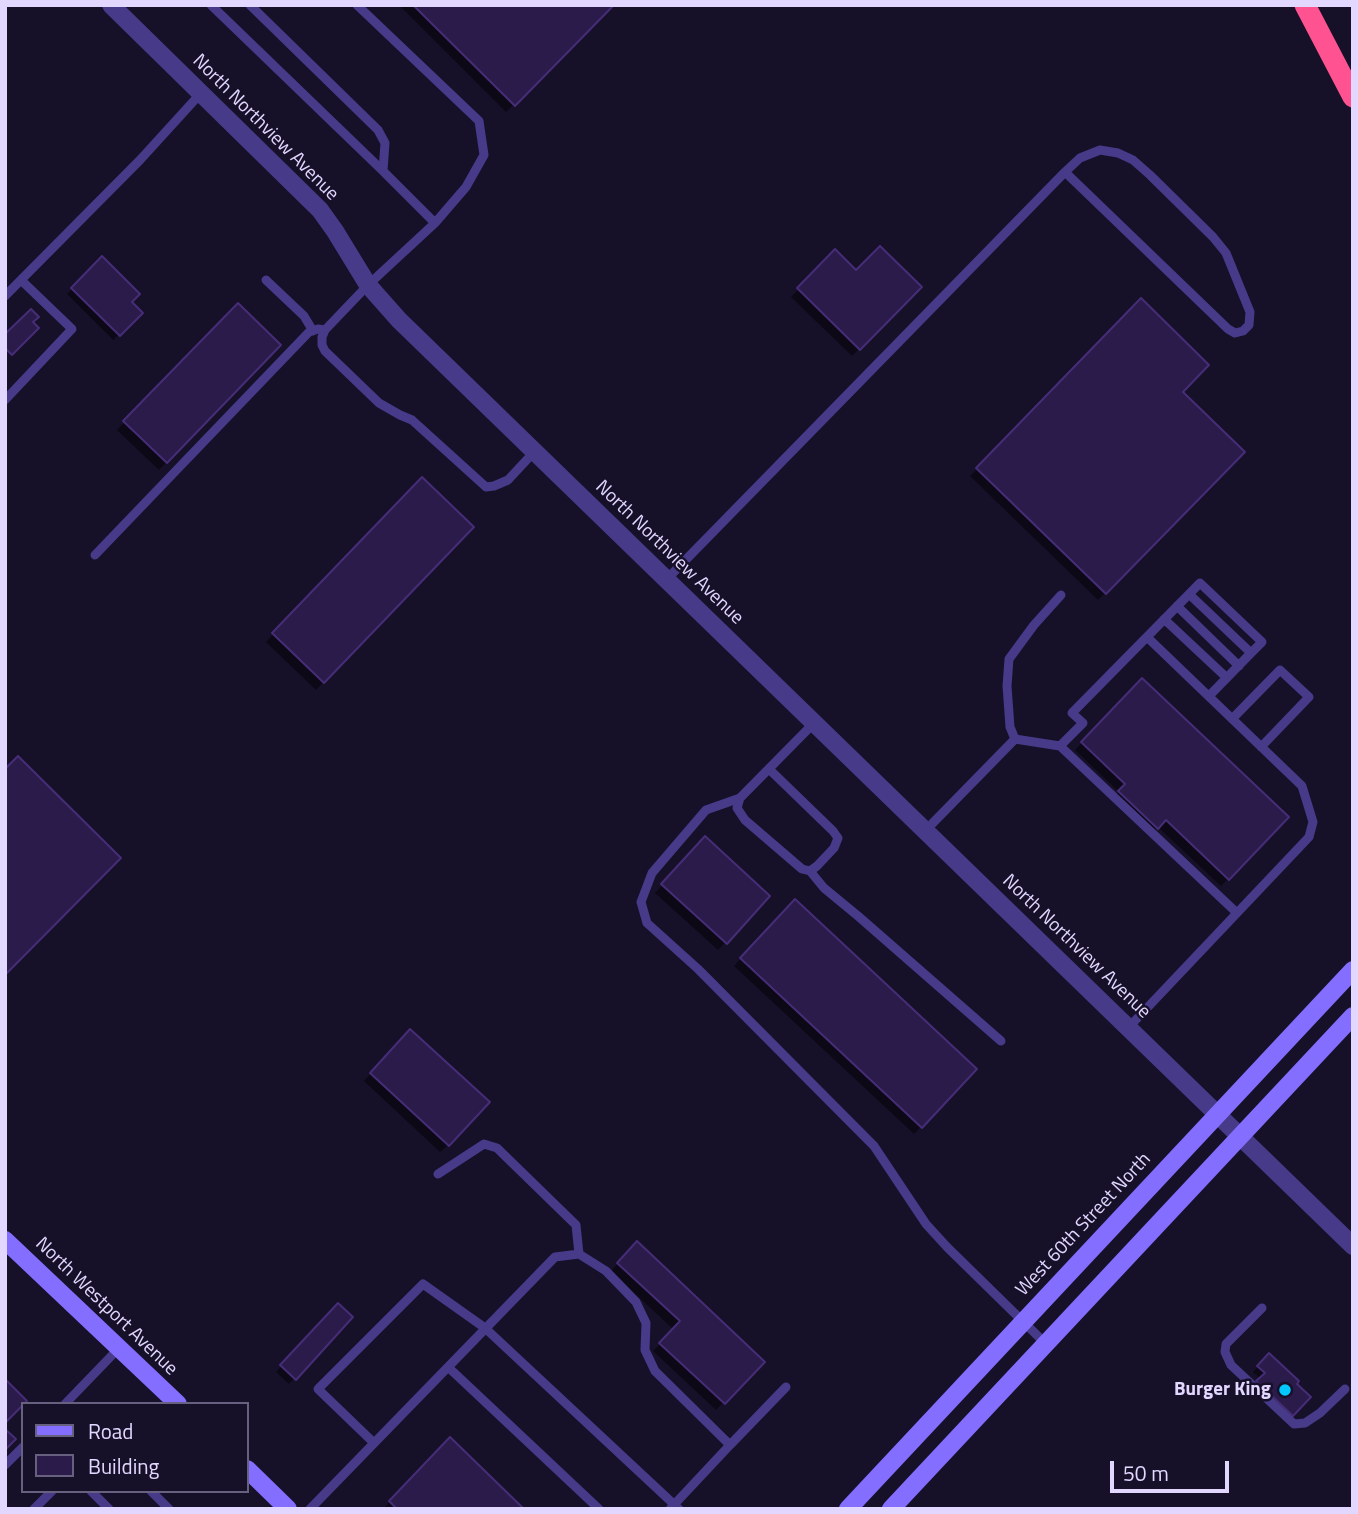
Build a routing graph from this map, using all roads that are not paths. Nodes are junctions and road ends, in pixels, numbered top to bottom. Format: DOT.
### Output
graph roads {
  1 [pos="111,5"];
  2 [pos="212,5"];
  3 [pos="250,5"];
  4 [pos="357,5"];
  5 [pos="1305,5"];
  6 [pos="201,93"];
  7 [pos="1353,97"];
  8 [pos="383,171"];
  9 [pos="1066,172"];
  10 [pos="435,223"];
  11 [pos="266,279"];
  12 [pos="20,280"];
  13 [pos="368,285"];
  14 [pos="5,296"];
  15 [pos="325,330"];
  16 [pos="313,331"];
  17 [pos="5,400"];
  18 [pos="534,452"];
  19 [pos="95,555"];
  20 [pos="666,580"];
  21 [pos="1189,594"];
  22 [pos="1061,595"];
  23 [pos="1177,606"];
  24 [pos="1164,619"];
  25 [pos="1147,637"];
  26 [pos="1251,653"];
  27 [pos="1239,666"];
  28 [pos="1227,678"];
  29 [pos="1209,696"];
  30 [pos="1232,719"];
  31 [pos="814,723"];
  32 [pos="1015,739"];
  33 [pos="1060,746"];
  34 [pos="1261,747"];
  35 [pos="769,769"];
  36 [pos="740,798"];
  37 [pos="925,831"];
  38 [pos="810,872"];
  39 [pos="1237,913"];
  40 [pos="1353,970"];
  41 [pos="1353,1016"];
  42 [pos="1129,1027"];
  43 [pos="1001,1041"];
  44 [pos="1216,1115"];
  45 [pos="1240,1137"];
  46 [pos="438,1174"];
  47 [pos="5,1240"];
  48 [pos="1353,1246"];
  49 [pos="579,1254"];
  50 [pos="1262,1308"];
  51 [pos="1023,1321"];
  52 [pos="485,1328"];
  53 [pos="1046,1344"];
  54 [pos="119,1348"];
  55 [pos="448,1367"];
  56 [pos="786,1387"];
  57 [pos="1345,1389"];
  58 [pos="67,1402"];
  59 [pos="175,1402"];
  60 [pos="374,1443"];
  61 [pos="730,1445"];
  62 [pos="21,1449"];
  63 [pos="5,1465"];
  64 [pos="248,1470"];
  65 [pos="50,1493"];
  66 [pos="93,1493"];
  67 [pos="154,1493"];
  68 [pos="674,1507"];
  69 [pos="34,1509"];
  70 [pos="108,1509"];
  71 [pos="169,1509"];
  72 [pos="288,1509"];
  73 [pos="310,1509"];
  74 [pos="598,1509"];
  75 [pos="848,1509"];
  76 [pos="891,1509"];
  1 -- 6 [label="street, North Northview Avenue"];
  2 -- 8 [label="lane"];
  3 -- 8 [label="lane"];
  4 -- 10 [label="lane"];
  5 -- 7 [label="highway"];
  6 -- 12 [label="lane"];
  6 -- 13 [label="street, North Northview Avenue"];
  8 -- 10 [label="lane"];
  9 -- 9 [label="lane"];
  9 -- 20 [label="lane"];
  10 -- 13 [label="lane"];
  11 -- 16 [label="lane"];
  12 -- 14 [label="lane"];
  12 -- 17 [label="lane"];
  13 -- 15 [label="lane"];
  13 -- 18 [label="street, North Northview Avenue"];
  15 -- 16 [label="lane"];
  15 -- 18 [label="lane"];
  16 -- 19 [label="lane"];
  18 -- 20 [label="street, North Northview Avenue"];
  20 -- 31 [label="street, North Northview Avenue"];
  21 -- 23 [label="lane"];
  21 -- 26 [label="lane"];
  21 -- 26 [label="lane"];
  22 -- 32 [label="lane"];
  23 -- 24 [label="lane"];
  23 -- 27 [label="lane"];
  24 -- 25 [label="lane"];
  24 -- 28 [label="lane"];
  25 -- 29 [label="lane"];
  25 -- 33 [label="lane"];
  26 -- 27 [label="lane"];
  27 -- 28 [label="lane"];
  28 -- 29 [label="lane"];
  29 -- 30 [label="lane"];
  30 -- 34 [label="lane"];
  30 -- 34 [label="lane"];
  31 -- 35 [label="lane"];
  31 -- 37 [label="street, North Northview Avenue"];
  32 -- 33 [label="lane"];
  32 -- 37 [label="lane"];
  33 -- 39 [label="lane"];
  34 -- 39 [label="lane"];
  35 -- 36 [label="lane"];
  35 -- 38 [label="lane"];
  36 -- 38 [label="lane"];
  36 -- 51 [label="lane"];
  37 -- 42 [label="street, North Northview Avenue"];
  38 -- 43 [label="lane"];
  39 -- 42 [label="lane"];
  40 -- 44 [label="main road, West 60th Street North"];
  41 -- 45 [label="main road"];
  42 -- 44 [label="street, North Northview Avenue"];
  44 -- 45 [label="street, North Northview Avenue"];
  44 -- 51 [label="main road, West 60th Street North"];
  45 -- 48 [label="street, North Northview Avenue"];
  45 -- 53 [label="main road"];
  46 -- 49 [label="lane"];
  47 -- 54 [label="main road, North Westport Avenue"];
  49 -- 52 [label="lane"];
  49 -- 61 [label="lane"];
  50 -- 57 [label="lane"];
  51 -- 53 [label="lane"];
  51 -- 75 [label="main road, West 60th Street North"];
  52 -- 55 [label="lane"];
  52 -- 60 [label="lane"];
  52 -- 68 [label="lane"];
  53 -- 76 [label="main road"];
  54 -- 58 [label="lane"];
  54 -- 59 [label="main road, North Westport Avenue"];
  55 -- 60 [label="lane"];
  55 -- 74 [label="lane"];
  56 -- 61 [label="lane"];
  60 -- 73 [label="lane"];
  61 -- 68 [label="lane"];
  62 -- 63 [label="lane"];
  64 -- 72 [label="main road"];
  65 -- 69 [label="lane"];
  66 -- 70 [label="lane"];
  67 -- 71 [label="lane"];
}
